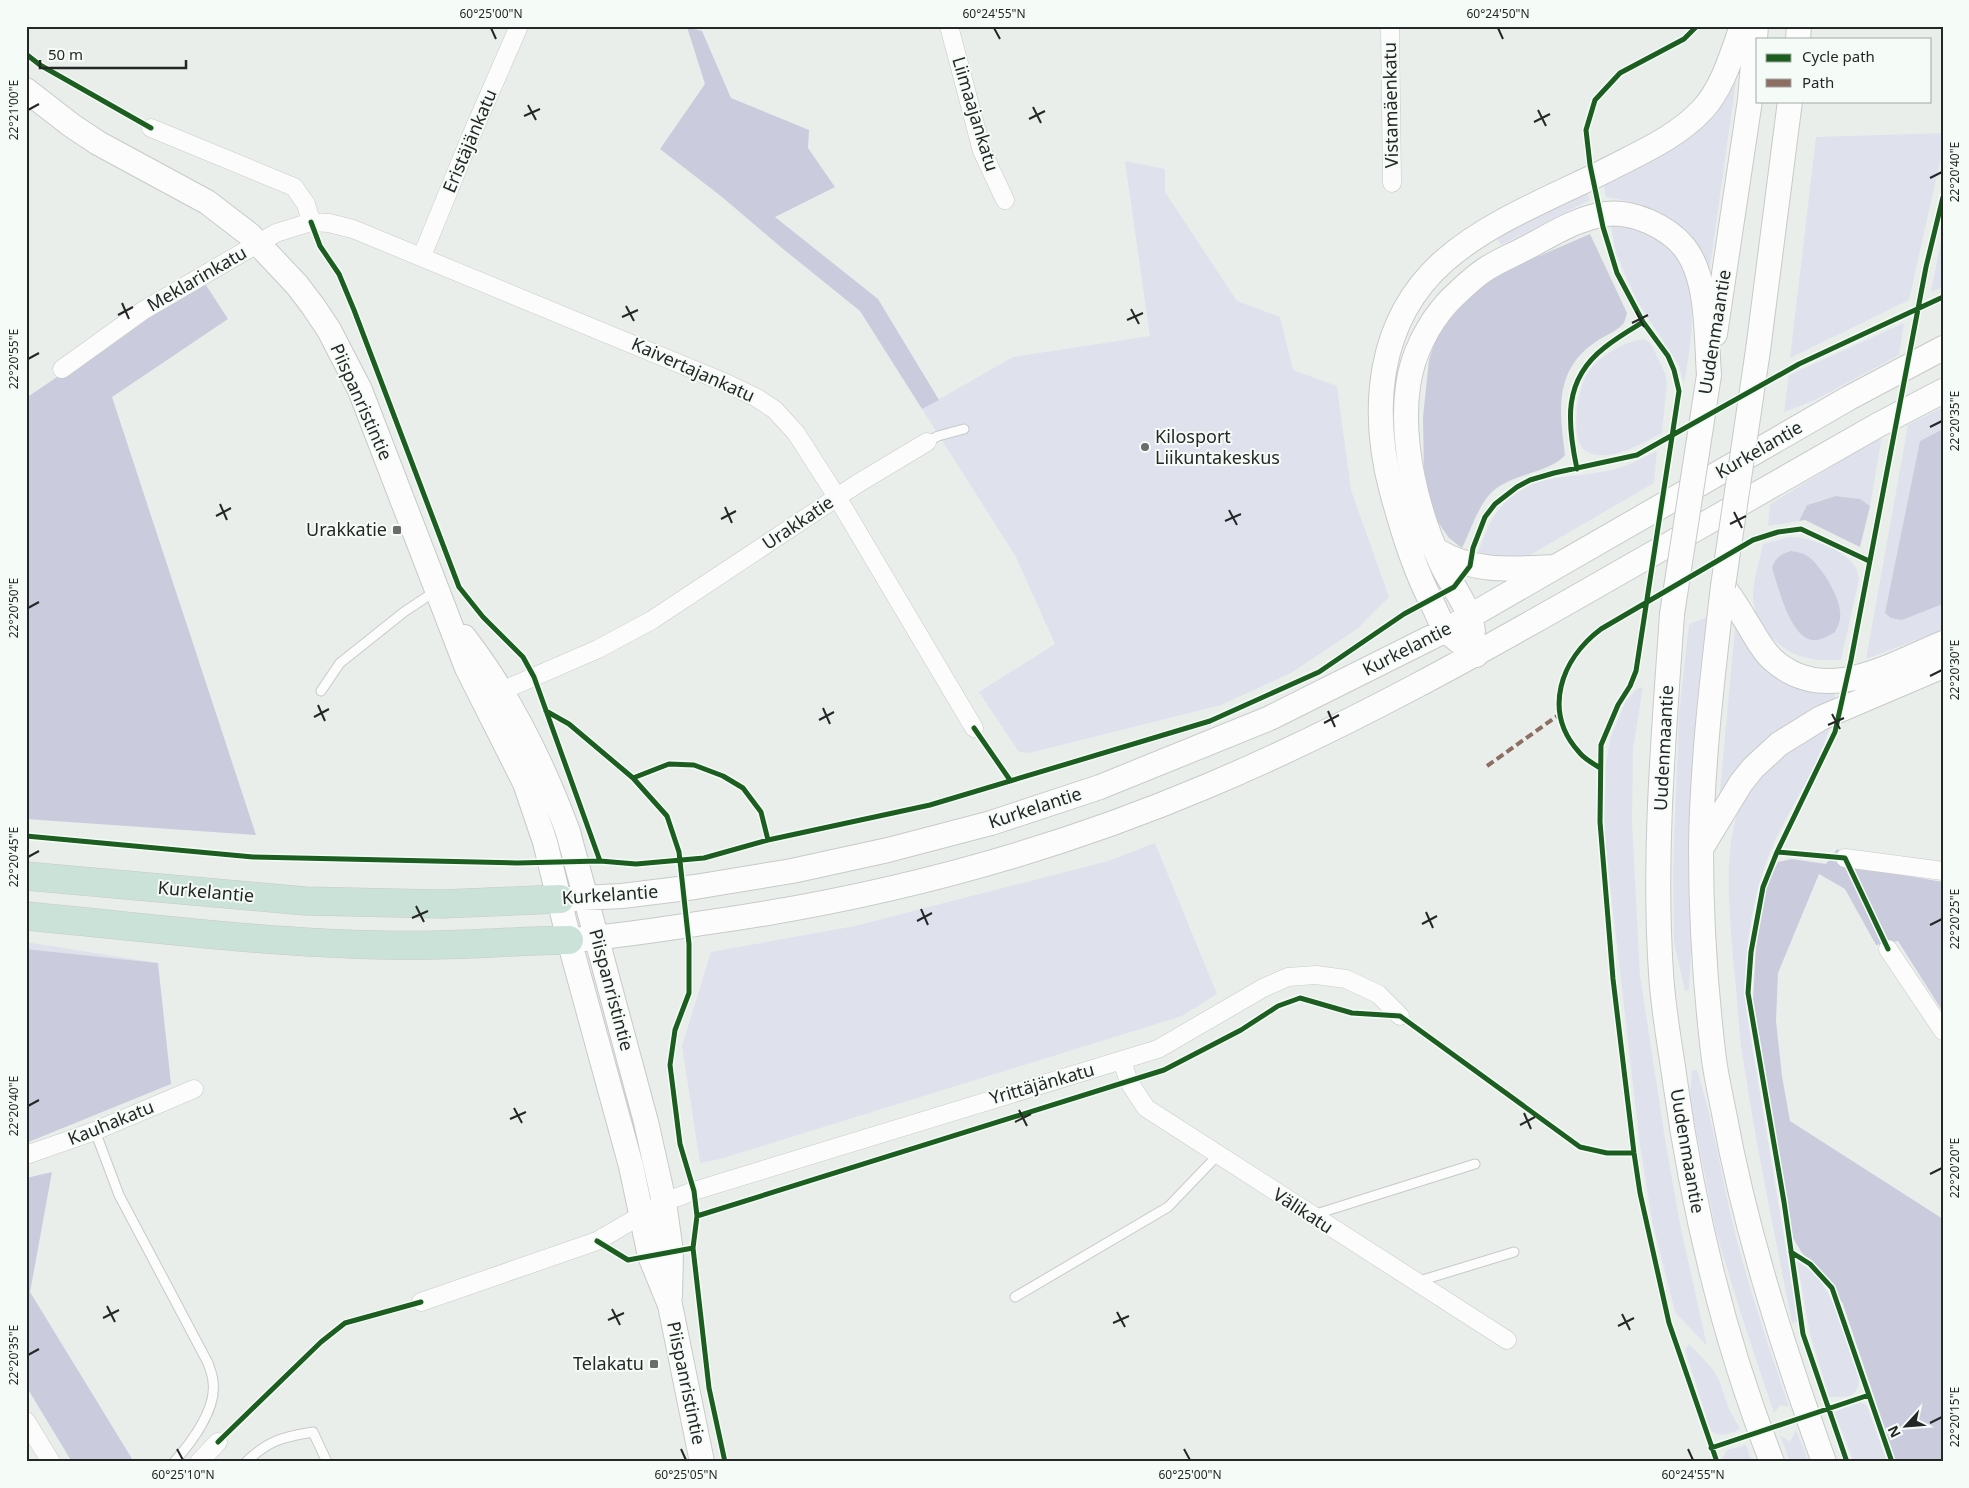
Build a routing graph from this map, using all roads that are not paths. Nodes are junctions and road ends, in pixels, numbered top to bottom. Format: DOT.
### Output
graph roads {
  1 [pos="519,26"];
  2 [pos="949,26"];
  3 [pos="1390,26"];
  4 [pos="1742,26"];
  5 [pos="1756,26"];
  6 [pos="26,90"];
  7 [pos="1790,102"];
  8 [pos="151,128"];
  9 [pos="1392,183"];
  10 [pos="1004,200"];
  11 [pos="311,222"];
  12 [pos="258,243"];
  13 [pos="422,256"];
  14 [pos="1943,348"];
  15 [pos="62,368"];
  16 [pos="1709,375"];
  17 [pos="1943,391"];
  18 [pos="964,429"];
  19 [pos="927,442"];
  20 [pos="837,497"];
  21 [pos="1436,550"];
  22 [pos="1558,567"];
  23 [pos="1723,586"];
  24 [pos="437,590"];
  25 [pos="1470,616"];
  26 [pos="1446,630"];
  27 [pos="1943,643"];
  28 [pos="1476,655"];
  29 [pos="1943,666"];
  30 [pos="321,691"];
  31 [pos="492,695"];
  32 [pos="974,728"];
  33 [pos="1702,849"];
  34 [pos="1845,858"];
  35 [pos="1943,871"];
  36 [pos="26,876"];
  37 [pos="573,898"];
  38 [pos="26,916"];
  39 [pos="597,938"];
  40 [pos="569,940"];
  41 [pos="1888,949"];
  42 [pos="1400,1016"];
  43 [pos="1943,1031"];
  44 [pos="1122,1061"];
  45 [pos="194,1089"];
  46 [pos="95,1130"];
  47 [pos="26,1155"];
  48 [pos="1218,1155"];
  49 [pos="1475,1164"];
  50 [pos="664,1202"];
  51 [pos="641,1215"];
  52 [pos="1310,1216"];
  53 [pos="1514,1252"];
  54 [pos="1415,1283"];
  55 [pos="1015,1297"];
  56 [pos="421,1302"];
  57 [pos="670,1305"];
  58 [pos="1507,1340"];
  59 [pos="26,1421"];
  60 [pos="218,1442"];
  61 [pos="51,1462"];
  62 [pos="174,1462"];
  63 [pos="199,1462"];
  64 [pos="246,1462"];
  65 [pos="328,1462"];
  66 [pos="702,1462"];
  67 [pos="1772,1462"];
  68 [pos="1824,1462"];
  1 -- 13 [label="street, Eristäjänkatu"];
  2 -- 10 [label="street, Liimaajankatu"];
  3 -- 9 [label="street, Vistamäenkatu"];
  4 -- 26 [label="main road"];
  5 -- 16 [label="main road, Uudenmaantie"];
  6 -- 12 [label="main road, Piispanristintie"];
  7 -- 23 [label="main road, bridge"];
  8 -- 11 [label="street"];
  11 -- 12 [label="street, Kaivertajankatu"];
  11 -- 13 [label="street, Kaivertajankatu"];
  12 -- 15 [label="street, Meklarinkatu"];
  12 -- 24 [label="main road, Piispanristintie"];
  13 -- 20 [label="street, Kaivertajankatu"];
  14 -- 22 [label="main road, Kurkelantie"];
  16 -- 21 [label="main road"];
  16 -- 67 [label="main road, Uudenmaantie, bridge"];
  17 -- 28 [label="main road, Kurkelantie"];
  18 -- 19 [label="lane"];
  19 -- 20 [label="street, Urakkatie"];
  20 -- 31 [label="street, Urakkatie"];
  20 -- 32 [label="street, Kaivertajankatu"];
  21 -- 22 [label="main road"];
  21 -- 25 [label="main road"];
  22 -- 25 [label="main road, Kurkelantie"];
  23 -- 27 [label="main road"];
  23 -- 33 [label="main road"];
  24 -- 30 [label="lane"];
  24 -- 31 [label="main road, Piispanristintie"];
  25 -- 26 [label="main road, Kurkelantie"];
  25 -- 28 [label="main road"];
  26 -- 28 [label="main road"];
  26 -- 37 [label="main road, Kurkelantie"];
  28 -- 39 [label="main road, Kurkelantie"];
  29 -- 33 [label="main road"];
  31 -- 37 [label="main road, Piispanristintie"];
  33 -- 68 [label="main road"];
  34 -- 35 [label="street"];
  36 -- 37 [label="highway, Kurkelantie"];
  37 -- 39 [label="main road, Piispanristintie"];
  37 -- 40 [label="main road, Piispanristintie"];
  38 -- 40 [label="highway, Kurkelantie"];
  39 -- 40 [label="main road, Kurkelantie"];
  39 -- 50 [label="main road, Piispanristintie"];
  40 -- 51 [label="main road, Piispanristintie"];
  41 -- 43 [label="street"];
  42 -- 44 [label="street, Yrittäjänkatu"];
  44 -- 48 [label="street, Välikatu"];
  44 -- 50 [label="street, Yrittäjänkatu"];
  45 -- 46 [label="street, Kauhakatu"];
  46 -- 47 [label="street, Kauhakatu"];
  46 -- 62 [label="lane"];
  48 -- 52 [label="street, Välikatu"];
  48 -- 55 [label="lane"];
  49 -- 52 [label="lane"];
  50 -- 51 [label="street"];
  50 -- 57 [label="main road, Piispanristintie"];
  51 -- 56 [label="street"];
  51 -- 57 [label="main road, Piispanristintie"];
  52 -- 54 [label="street, Välikatu"];
  53 -- 54 [label="lane"];
  54 -- 58 [label="street, Välikatu"];
  57 -- 66 [label="main road, Piispanristintie"];
  59 -- 61 [label="street"];
  60 -- 63 [label="street"];
  64 -- 65 [label="lane"];
}
